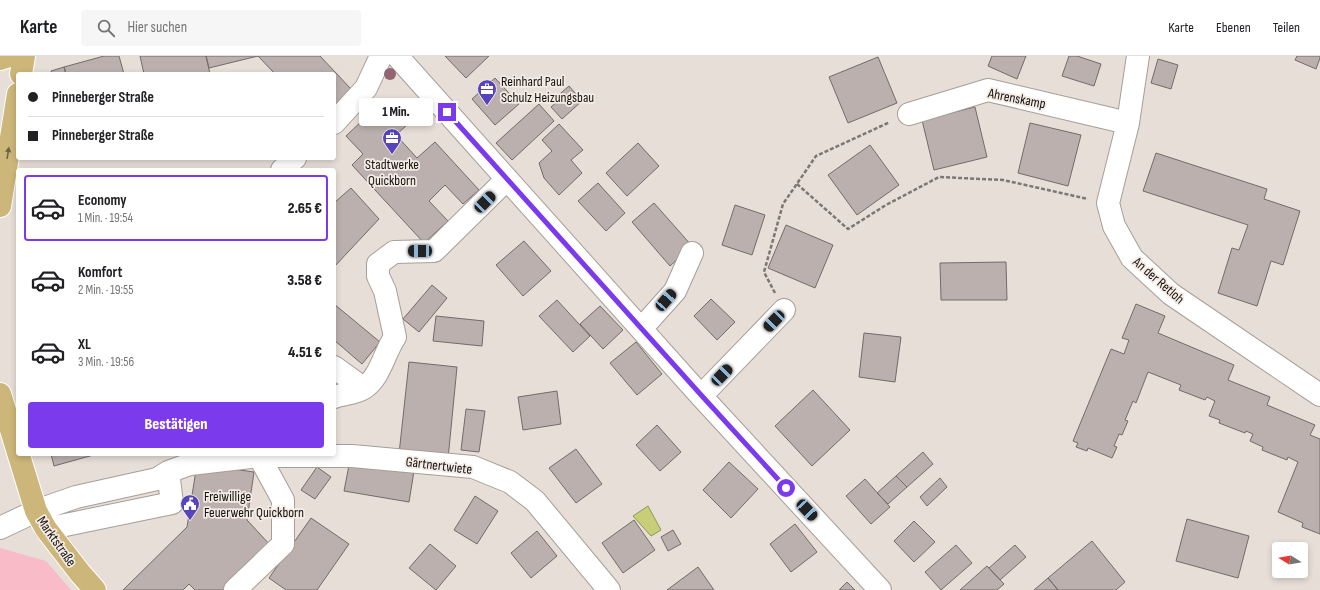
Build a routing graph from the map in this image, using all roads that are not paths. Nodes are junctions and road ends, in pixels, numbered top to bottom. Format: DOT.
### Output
graph roads {
  1 [pos="9,56"];
  2 [pos="24,56"];
  3 [pos="381,56"];
  4 [pos="396,56"];
  5 [pos="1138,56"];
  6 [pos="0,59"];
  7 [pos="21,72"];
  8 [pos="16,106"];
  9 [pos="909,114"];
  10 [pos="336,120"];
  11 [pos="1128,123"];
  12 [pos="294,160"];
  13 [pos="284,168"];
  14 [pos="507,180"];
  15 [pos="0,206"];
  16 [pos="692,254"];
  17 [pos="784,310"];
  18 [pos="641,329"];
  19 [pos="336,368"];
  20 [pos="363,388"];
  21 [pos="0,394"];
  22 [pos="1320,395"];
  23 [pos="336,396"];
  24 [pos="702,396"];
  25 [pos="16,443"];
  26 [pos="20,456"];
  27 [pos="259,456"];
  28 [pos="168,472"];
  29 [pos="41,520"];
  30 [pos="0,528"];
  31 [pos="96,590"];
  32 [pos="235,590"];
  33 [pos="610,590"];
  34 [pos="880,590"];
  1 -- 6 [label="main road"];
  2 -- 7 [label="main road"];
  3 -- 10 [label="street"];
  4 -- 14 [label="street"];
  5 -- 11 [label="street, An der Retloh"];
  15 -- 8 [label="main road, one-way"];
  9 -- 11 [label="street, Ahrenskamp"];
  11 -- 22 [label="street, An der Retloh"];
  12 -- 13 [label="street"];
  14 -- 18 [label="street"];
  14 -- 20 [label="street"];
  16 -- 18 [label="street"];
  17 -- 24 [label="street"];
  18 -- 24 [label="street"];
  19 -- 20 [label="street"];
  20 -- 23 [label="street"];
  21 -- 25 [label="main road, Marktstraße"];
  24 -- 34 [label="street"];
  26 -- 29 [label="main road, Marktstraße"];
  27 -- 28 [label="street, Gärtnertwiete"];
  27 -- 32 [label="street"];
  27 -- 33 [label="street, Gärtnertwiete"];
  28 -- 29 [label="street, Gärtnertwiete"];
  28 -- 29 [label="street"];
  29 -- 30 [label="street"];
  29 -- 31 [label="main road, Marktstraße"];
}
